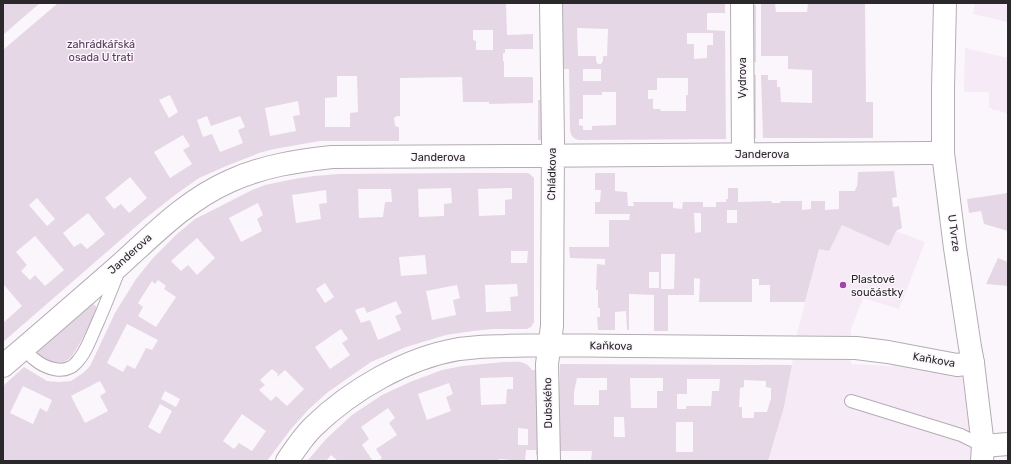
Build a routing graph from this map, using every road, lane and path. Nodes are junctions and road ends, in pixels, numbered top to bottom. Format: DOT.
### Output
graph roads {
  1 [pos="551,3"];
  2 [pos="742,3"];
  3 [pos="945,3"];
  4 [pos="943,152"];
  5 [pos="743,154"];
  6 [pos="552,156"];
  7 [pos="122,263"];
  8 [pos="550,345"];
  9 [pos="24,348"];
  10 [pos="973,363"];
  11 [pos="3,366"];
  12 [pos="851,401"];
  13 [pos="1008,444"];
  14 [pos="983,453"];
  15 [pos="287,461"];
  16 [pos="549,461"];
  1 -- 6 [label="street, Chládkova"];
  2 -- 5 [label="street, Vydrova"];
  3 -- 4 [label="street, U Tvrze"];
  4 -- 5 [label="street, Janderova"];
  4 -- 10 [label="street, U Tvrze"];
  5 -- 6 [label="street, Janderova"];
  6 -- 7 [label="street, Janderova"];
  6 -- 8 [label="street, Chládkova"];
  7 -- 9 [label="street, Janderova"];
  7 -- 9 [label="lane"];
  8 -- 10 [label="street, Kaňkova"];
  8 -- 15 [label="street, Kaňkova"];
  8 -- 16 [label="street, Dubského"];
  9 -- 11 [label="street, Janderova"];
  10 -- 14 [label="street, U Tvrze"];
  12 -- 14 [label="lane"];
  13 -- 14 [label="street"];
}
